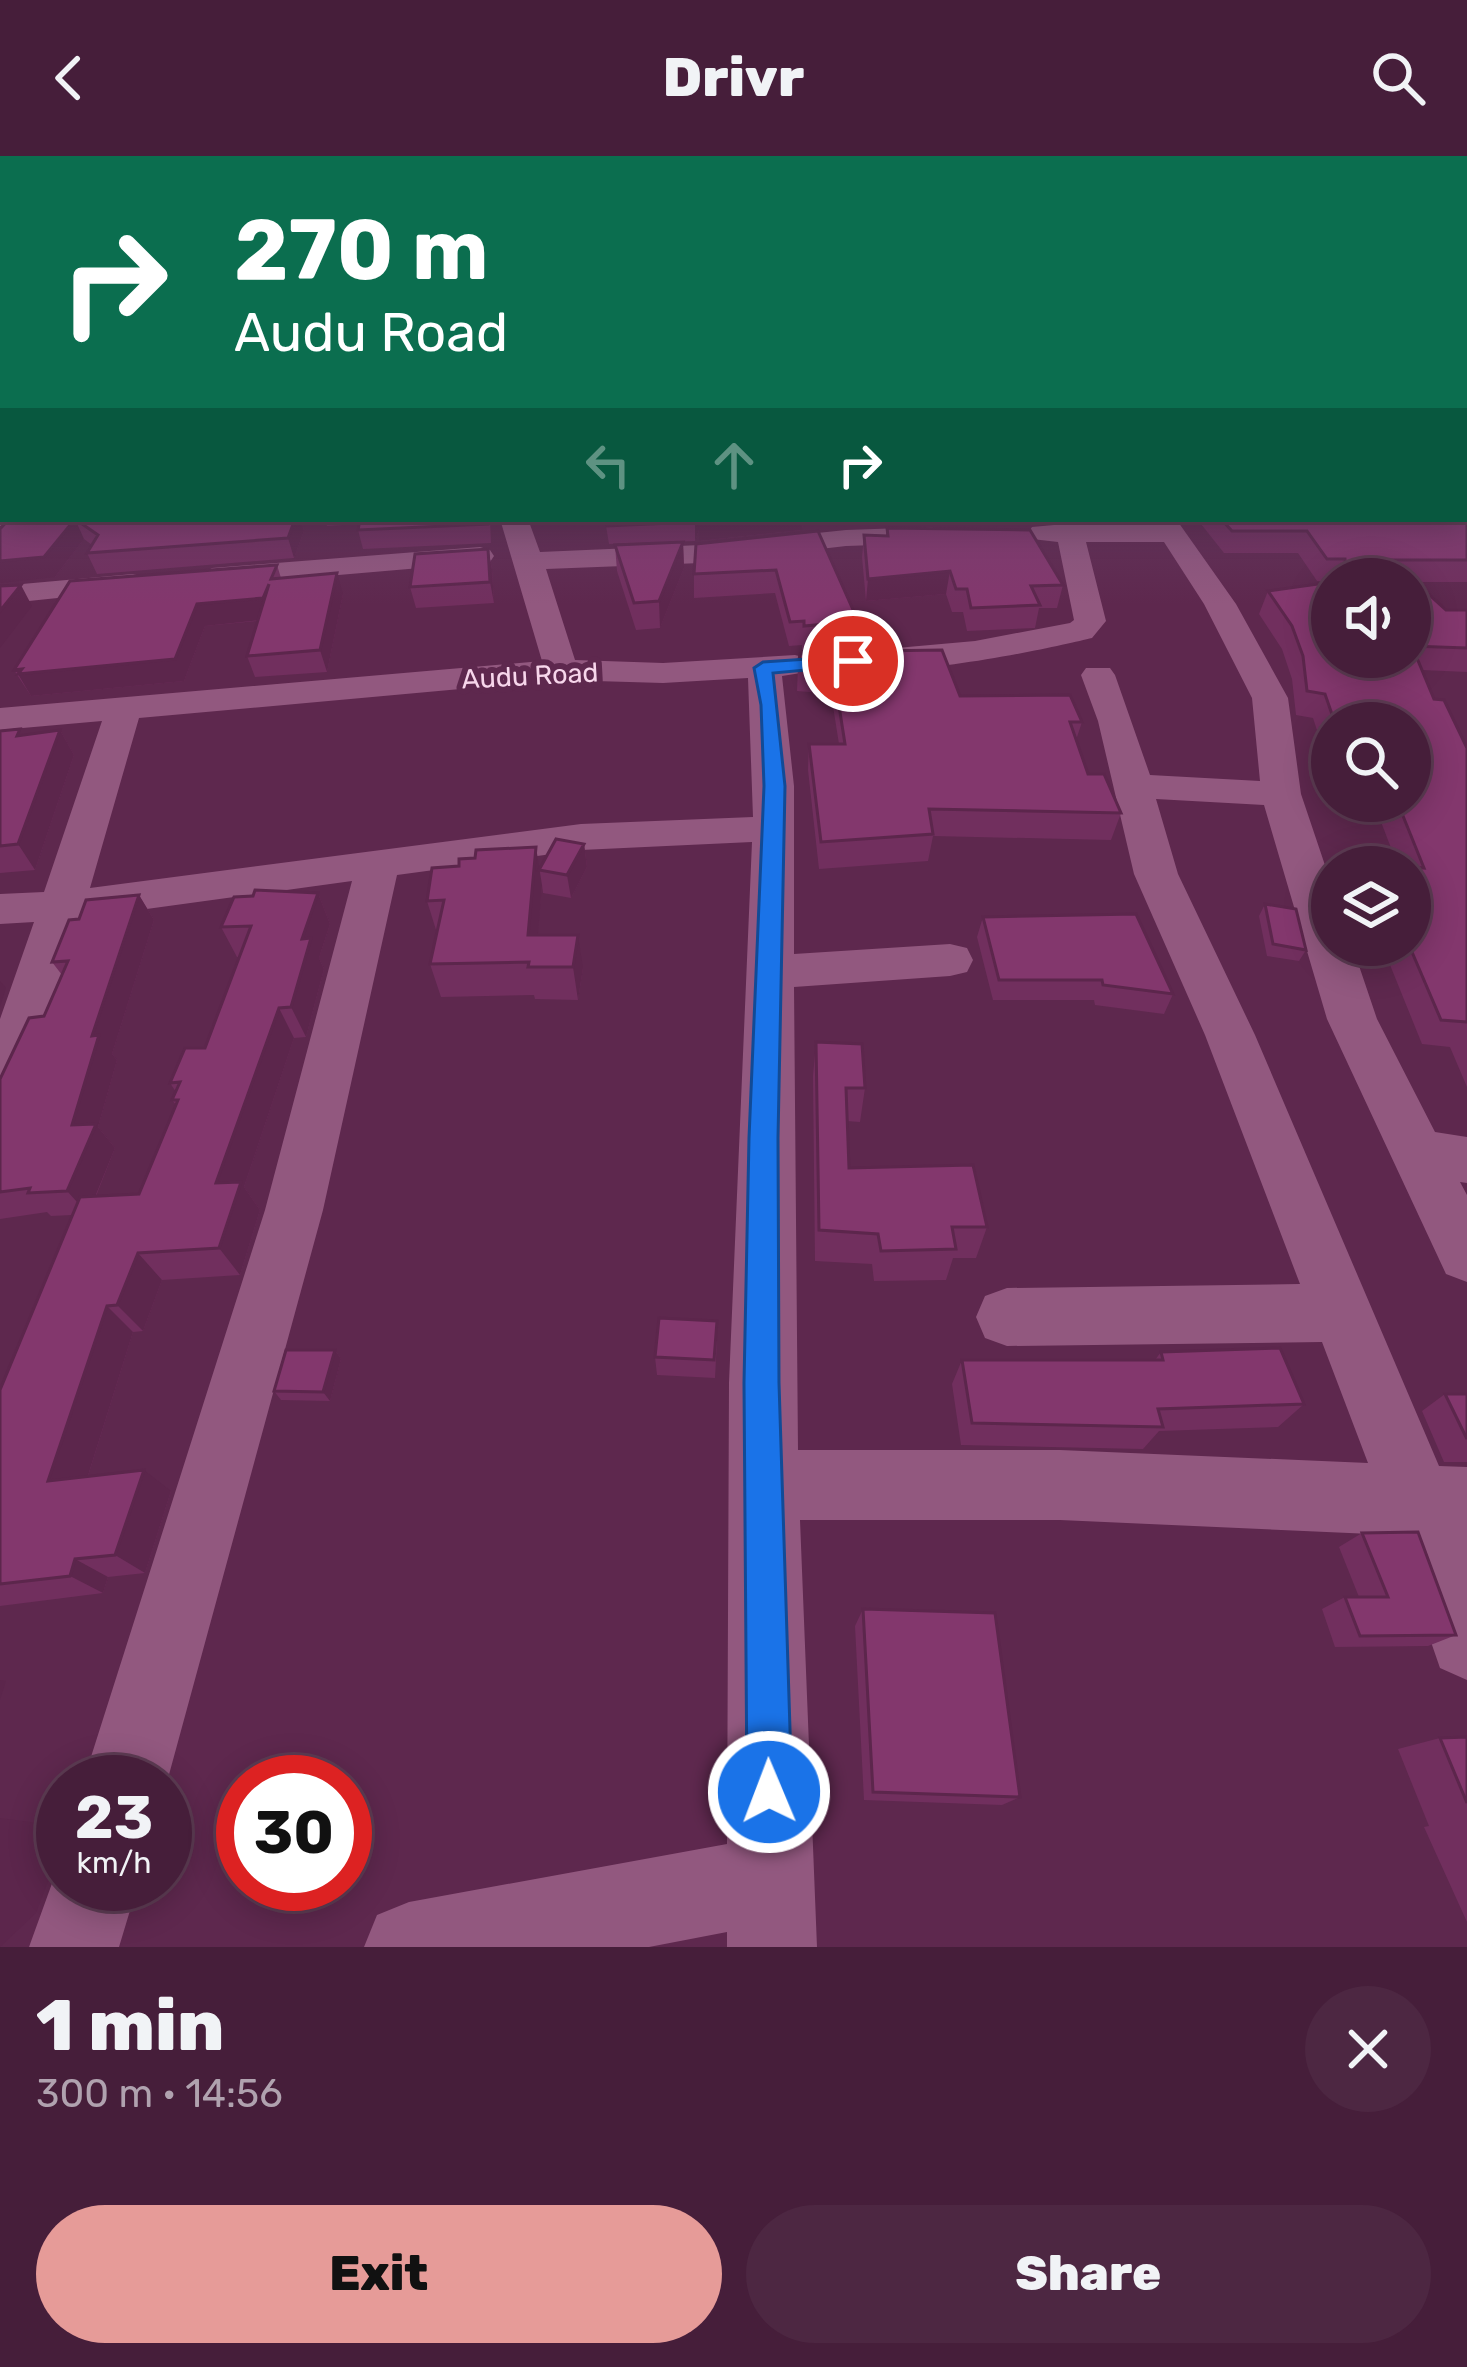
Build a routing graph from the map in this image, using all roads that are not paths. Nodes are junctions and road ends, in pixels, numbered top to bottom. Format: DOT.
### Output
graph roads {
  1 [pos="515,522"];
  2 [pos="687,522"];
  3 [pos="1071,526"];
  4 [pos="1167,527"];
  5 [pos="844,528"];
  6 [pos="959,534"];
  7 [pos="1013,534"];
  8 [pos="701,554"];
  9 [pos="524,557"];
  10 [pos="0,595"];
  11 [pos="763,668"];
  12 [pos="561,670"];
  13 [pos="1098,675"];
  14 [pos="124,708"];
  15 [pos="0,719"];
  16 [pos="1133,786"];
  17 [pos="1281,794"];
  18 [pos="771,829"];
  19 [pos="378,862"];
  20 [pos="64,906"];
  21 [pos="0,908"];
  22 [pos="950,960"];
  23 [pos="770,972"];
  24 [pos="0,1059"];
  25 [pos="1413,1152"];
  26 [pos="1467,1160"];
  27 [pos="1467,1255"];
  28 [pos="1340,1313"];
  29 [pos="1006,1317"];
  30 [pos="763,1485"];
  31 [pos="1443,1502"];
  32 [pos="1467,1641"];
  33 [pos="133,1755"];
  34 [pos="85,1911"];
  35 [pos="772,1914"];
  36 [pos="74,1947"];
  37 [pos="409,1947"];
  1 -- 9 [label="street"];
  2 -- 8 [label="street"];
  3 -- 4 [label="street"];
  3 -- 7 [label="street"];
  3 -- 11 [label="street, Audu Road"];
  4 -- 17 [label="street"];
  5 -- 6 [label="street"];
  5 -- 8 [label="street"];
  8 -- 9 [label="street"];
  9 -- 10 [label="street"];
  9 -- 12 [label="street"];
  11 -- 12 [label="street, Audu Road"];
  11 -- 18 [label="street"];
  12 -- 14 [label="street, Audu Road"];
  13 -- 16 [label="street"];
  14 -- 15 [label="street, Audu Road"];
  14 -- 20 [label="street"];
  16 -- 17 [label="street"];
  16 -- 28 [label="street"];
  17 -- 25 [label="street"];
  18 -- 19 [label="street"];
  18 -- 23 [label="street"];
  19 -- 20 [label="street"];
  19 -- 33 [label="street"];
  20 -- 21 [label="street"];
  20 -- 24 [label="street"];
  22 -- 23 [label="street"];
  23 -- 30 [label="street"];
  25 -- 26 [label="street"];
  25 -- 27 [label="street"];
  28 -- 29 [label="street"];
  28 -- 31 [label="street"];
  30 -- 31 [label="street"];
  30 -- 35 [label="street"];
  31 -- 32 [label="street"];
  34 -- 36 [label="street"];
  35 -- 37 [label="street"];
}
